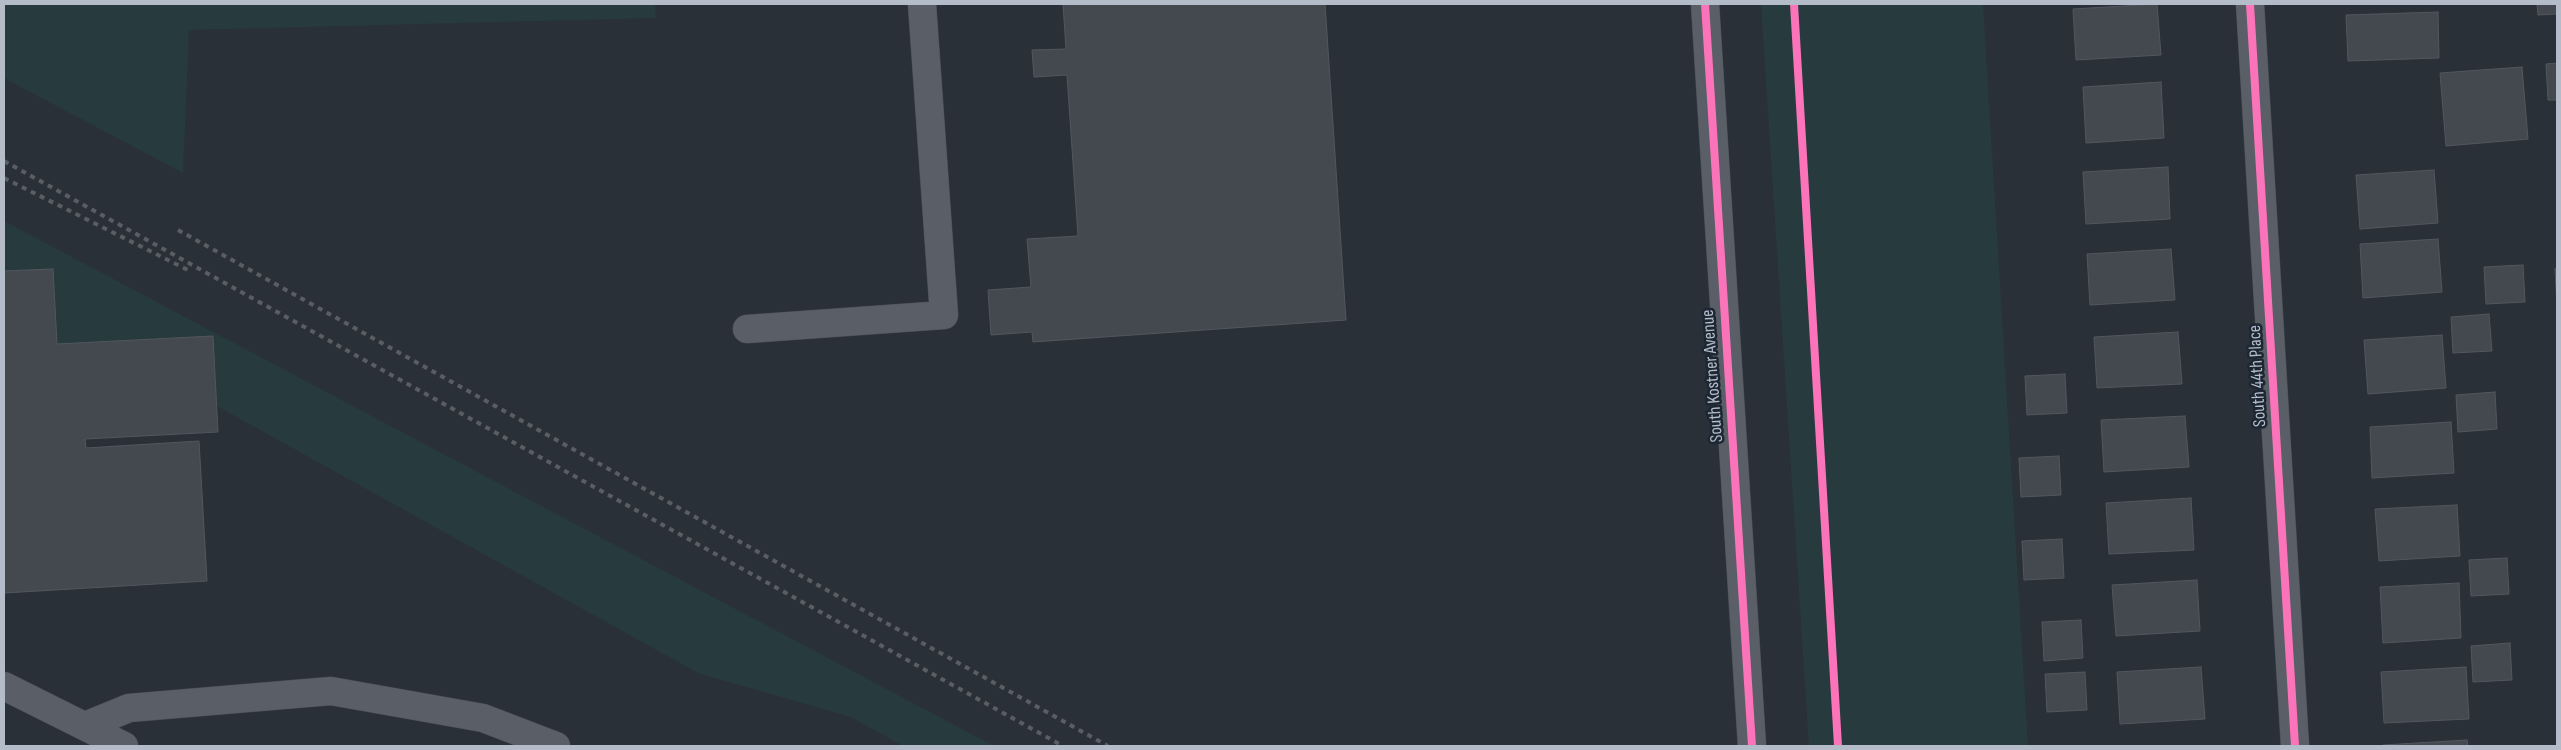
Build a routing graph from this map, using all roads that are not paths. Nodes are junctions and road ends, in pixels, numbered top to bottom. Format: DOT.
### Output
graph roads {
  1 [pos="922,4"];
  2 [pos="1705,4"];
  3 [pos="2250,4"];
  4 [pos="746,329"];
  5 [pos="4,686"];
  6 [pos="93,736"];
  7 [pos="124,746"];
  8 [pos="556,746"];
  9 [pos="1752,746"];
  10 [pos="2295,746"];
  1 -- 4 [label="street"];
  2 -- 9 [label="street, South Kostner Avenue"];
  3 -- 10 [label="street, South 44th Place"];
  5 -- 6 [label="street"];
  6 -- 7 [label="street"];
  6 -- 8 [label="street"];
}
